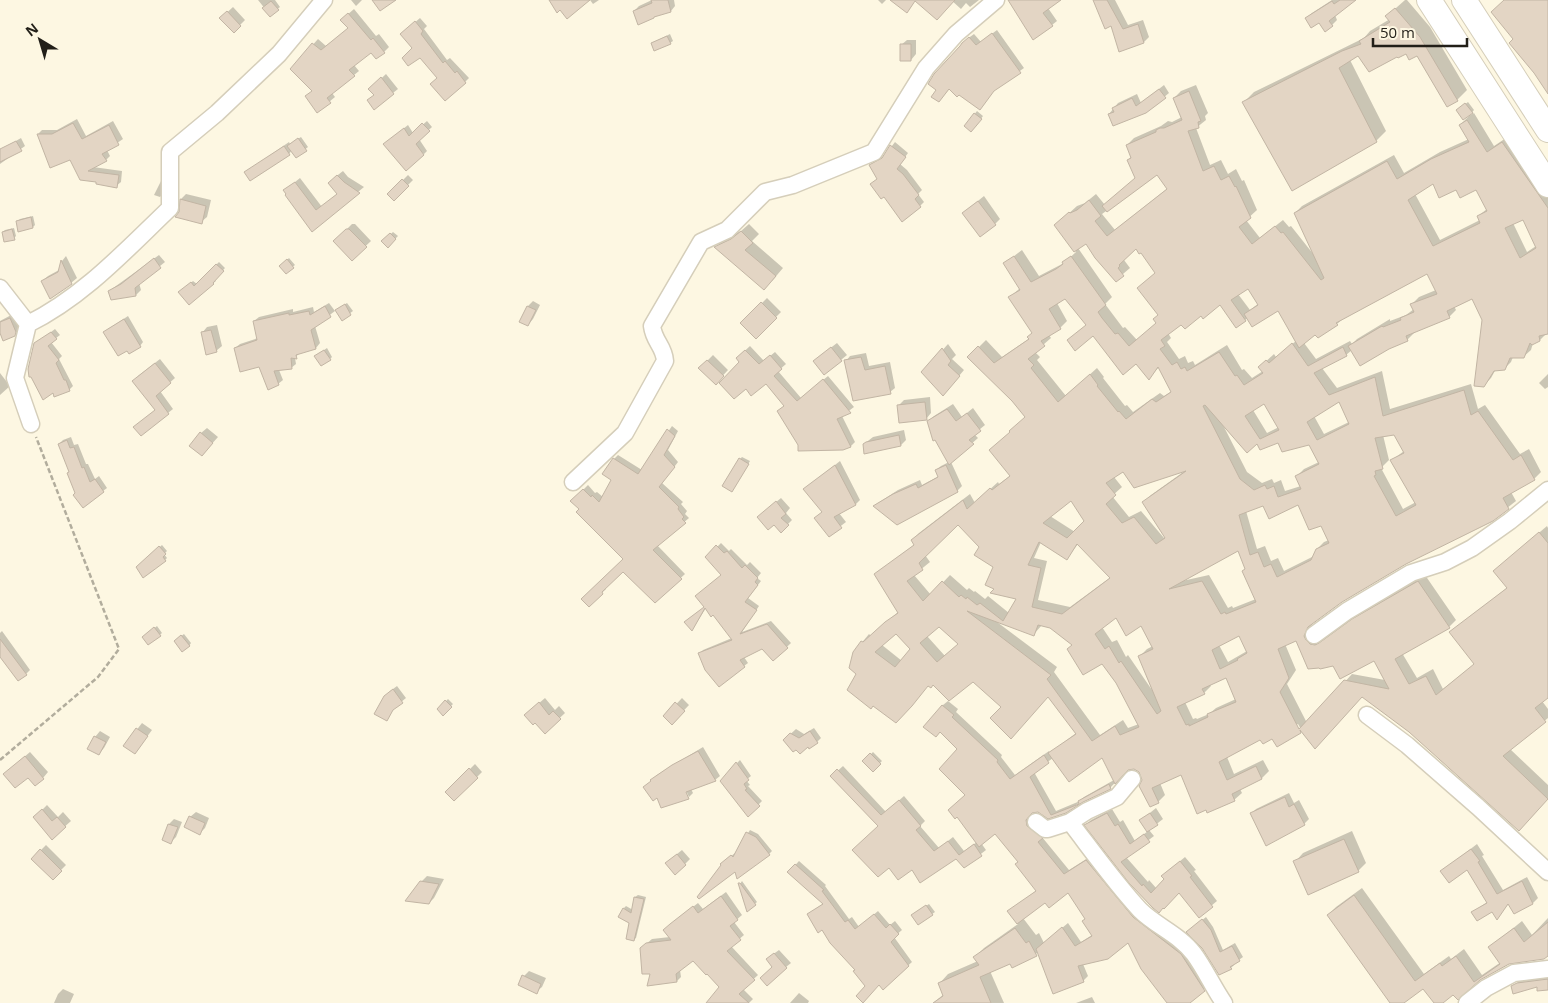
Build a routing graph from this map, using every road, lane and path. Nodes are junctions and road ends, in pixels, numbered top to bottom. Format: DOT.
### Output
graph roads {
  1 [pos="324,0"];
  2 [pos="996,0"];
  3 [pos="1429,0"];
  4 [pos="1464,0"];
  5 [pos="1548,130"];
  6 [pos="1548,185"];
  7 [pos="0,288"];
  8 [pos="28,324"];
  9 [pos="31,424"];
  10 [pos="573,482"];
  11 [pos="1548,490"];
  12 [pos="1314,635"];
  13 [pos="1367,715"];
  14 [pos="0,760"];
  15 [pos="1132,779"];
  16 [pos="1036,822"];
  17 [pos="1070,822"];
  18 [pos="1548,872"];
  19 [pos="1548,969"];
  20 [pos="1224,1003"];
  21 [pos="1467,1003"];
  1 -- 8 [label="street"];
  2 -- 10 [label="street"];
  3 -- 6 [label="highway"];
  4 -- 5 [label="highway"];
  7 -- 8 [label="street"];
  8 -- 9 [label="street"];
  9 -- 14 [label="path"];
  11 -- 12 [label="street"];
  13 -- 18 [label="street"];
  15 -- 17 [label="street"];
  16 -- 17 [label="street"];
  17 -- 20 [label="street"];
  19 -- 21 [label="street"];
}
